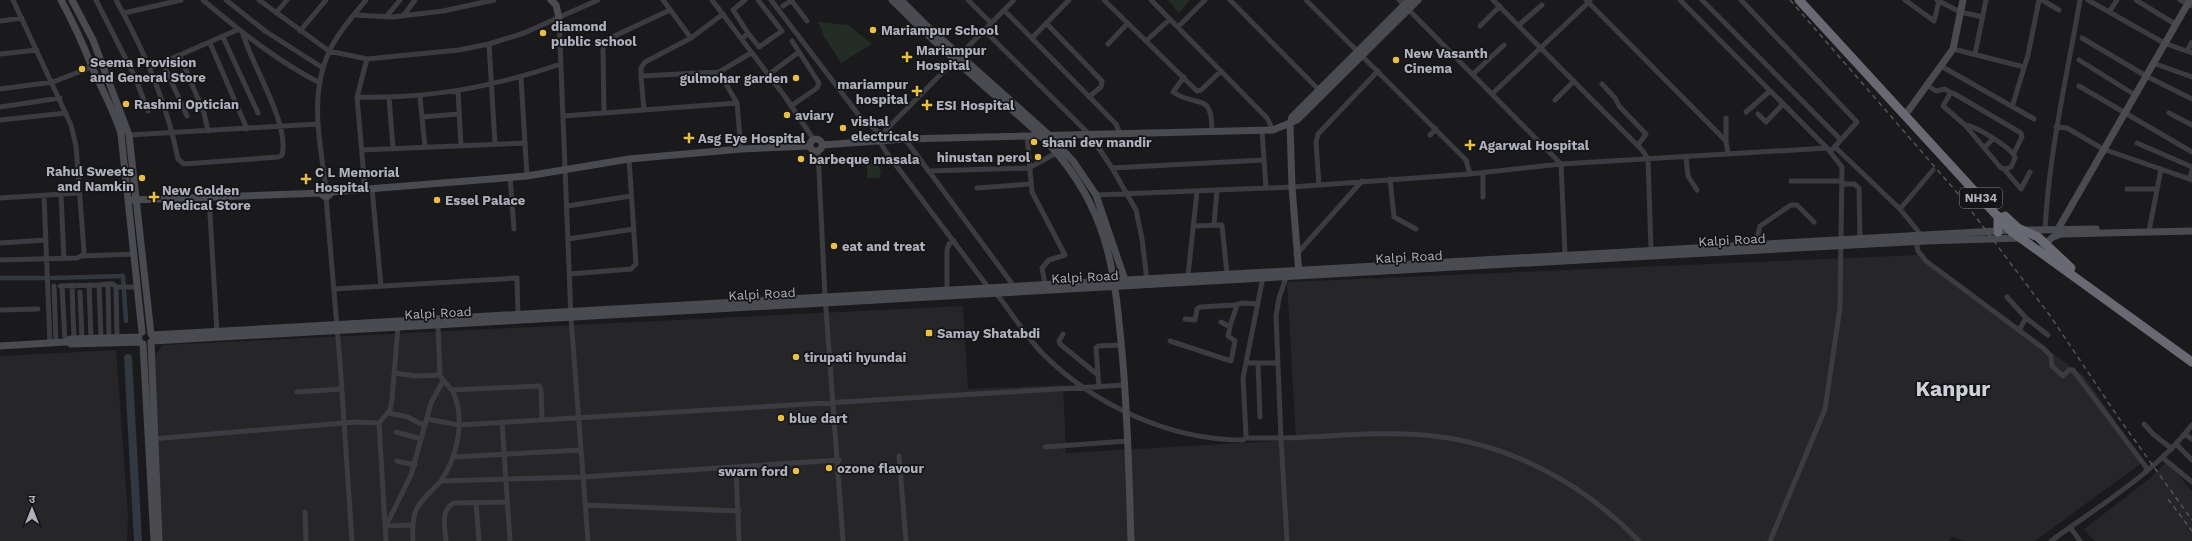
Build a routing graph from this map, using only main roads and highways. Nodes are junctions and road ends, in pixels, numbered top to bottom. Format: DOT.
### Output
graph roads {
  1 [pos="61,0"];
  2 [pos="72,0"];
  3 [pos="892,0"];
  4 [pos="901,0"];
  5 [pos="1418,0"];
  6 [pos="1963,0"];
  7 [pos="1802,1"];
  8 [pos="555,2"];
  9 [pos="2190,3"];
  10 [pos="1406,4"];
  11 [pos="559,18"];
  12 [pos="957,57"];
  13 [pos="1907,112"];
  14 [pos="1290,124"];
  15 [pos="1049,135"];
  16 [pos="1041,136"];
  17 [pos="812,143"];
  18 [pos="820,148"];
  19 [pos="132,200"];
  20 [pos="1998,216"];
  21 [pos="2018,230"];
  22 [pos="2058,231"];
  23 [pos="2192,231"];
  24 [pos="1998,232"];
  25 [pos="1923,238"];
  26 [pos="2020,238"];
  27 [pos="1841,243"];
  28 [pos="2045,244"];
  29 [pos="1755,247"];
  30 [pos="2038,252"];
  31 [pos="1287,273"];
  32 [pos="1299,273"];
  33 [pos="1147,281"];
  34 [pos="1126,283"];
  35 [pos="1115,284"];
  36 [pos="826,299"];
  37 [pos="572,314"];
  38 [pos="338,328"];
  39 [pos="152,338"];
  40 [pos="141,339"];
  41 [pos="69,341"];
  42 [pos="0,346"];
  43 [pos="2192,356"];
  44 [pos="2192,362"];
  45 [pos="152,439"];
  46 [pos="154,541"];
  47 [pos="159,541"];
  48 [pos="1132,541"];
  1 -- 19 [label="main road"];
  2 -- 19 [label="main road"];
  3 -- 12 [label="main road"];
  4 -- 12 [label="main road"];
  5 -- 10 [label="main road"];
  6 -- 13 [label="main road"];
  7 -- 13 [label="highway, NH34"];
  8 -- 11 [label="main road"];
  9 -- 22 [label="main road"];
  10 -- 14 [label="main road"];
  12 -- 15 [label="main road"];
  12 -- 16 [label="main road"];
  13 -- 20 [label="highway, NH34"];
  13 -- 21 [label="highway, NH34"];
  14 -- 15 [label="main road"];
  14 -- 32 [label="main road"];
  15 -- 16 [label="main road"];
  15 -- 34 [label="main road"];
  16 -- 18 [label="main road"];
  16 -- 35 [label="main road"];
  17 -- 18 [label="main road"];
  17 -- 18 [label="main road"];
  17 -- 19 [label="main road"];
  19 -- 39 [label="main road"];
  19 -- 40 [label="main road"];
  20 -- 21 [label="highway, NH34"];
  20 -- 24 [label="highway"];
  21 -- 22 [label="main road, Kalpi Road"];
  21 -- 24 [label="main road, Kalpi Road"];
  21 -- 26 [label="highway, NH34"];
  21 -- 28 [label="highway, NH34"];
  22 -- 23 [label="main road, Kalpi Road"];
  22 -- 28 [label="main road"];
  24 -- 25 [label="main road, Kalpi Road"];
  25 -- 26 [label="main road, Kalpi Road"];
  25 -- 27 [label="main road, Kalpi Road"];
  25 -- 27 [label="main road, Kalpi Road"];
  26 -- 30 [label="highway, NH34"];
  27 -- 29 [label="main road, Kalpi Road"];
  28 -- 30 [label="main road"];
  28 -- 43 [label="highway, NH34"];
  29 -- 32 [label="main road, Kalpi Road"];
  29 -- 32 [label="main road, Kalpi Road"];
  30 -- 44 [label="highway, NH34"];
  31 -- 32 [label="main road, Kalpi Road"];
  31 -- 33 [label="main road, Kalpi Road"];
  31 -- 33 [label="main road, Kalpi Road"];
  33 -- 34 [label="main road, Kalpi Road"];
  34 -- 35 [label="main road, Kalpi Road"];
  35 -- 36 [label="main road, Kalpi Road"];
  35 -- 36 [label="main road, Kalpi Road"];
  35 -- 48 [label="main road"];
  36 -- 37 [label="main road, Kalpi Road"];
  37 -- 38 [label="main road, Kalpi Road"];
  37 -- 38 [label="main road, Kalpi Road"];
  38 -- 39 [label="main road, Kalpi Road"];
  39 -- 40 [label="main road, Kalpi Road"];
  39 -- 40 [label="main road, Kalpi Road"];
  39 -- 45 [label="main road"];
  40 -- 41 [label="main road, Kalpi Road"];
  40 -- 41 [label="main road, Kalpi Road"];
  40 -- 45 [label="main road"];
  41 -- 42 [label="main road, Kalpi Road"];
  45 -- 46 [label="main road"];
  45 -- 47 [label="main road"];
}
